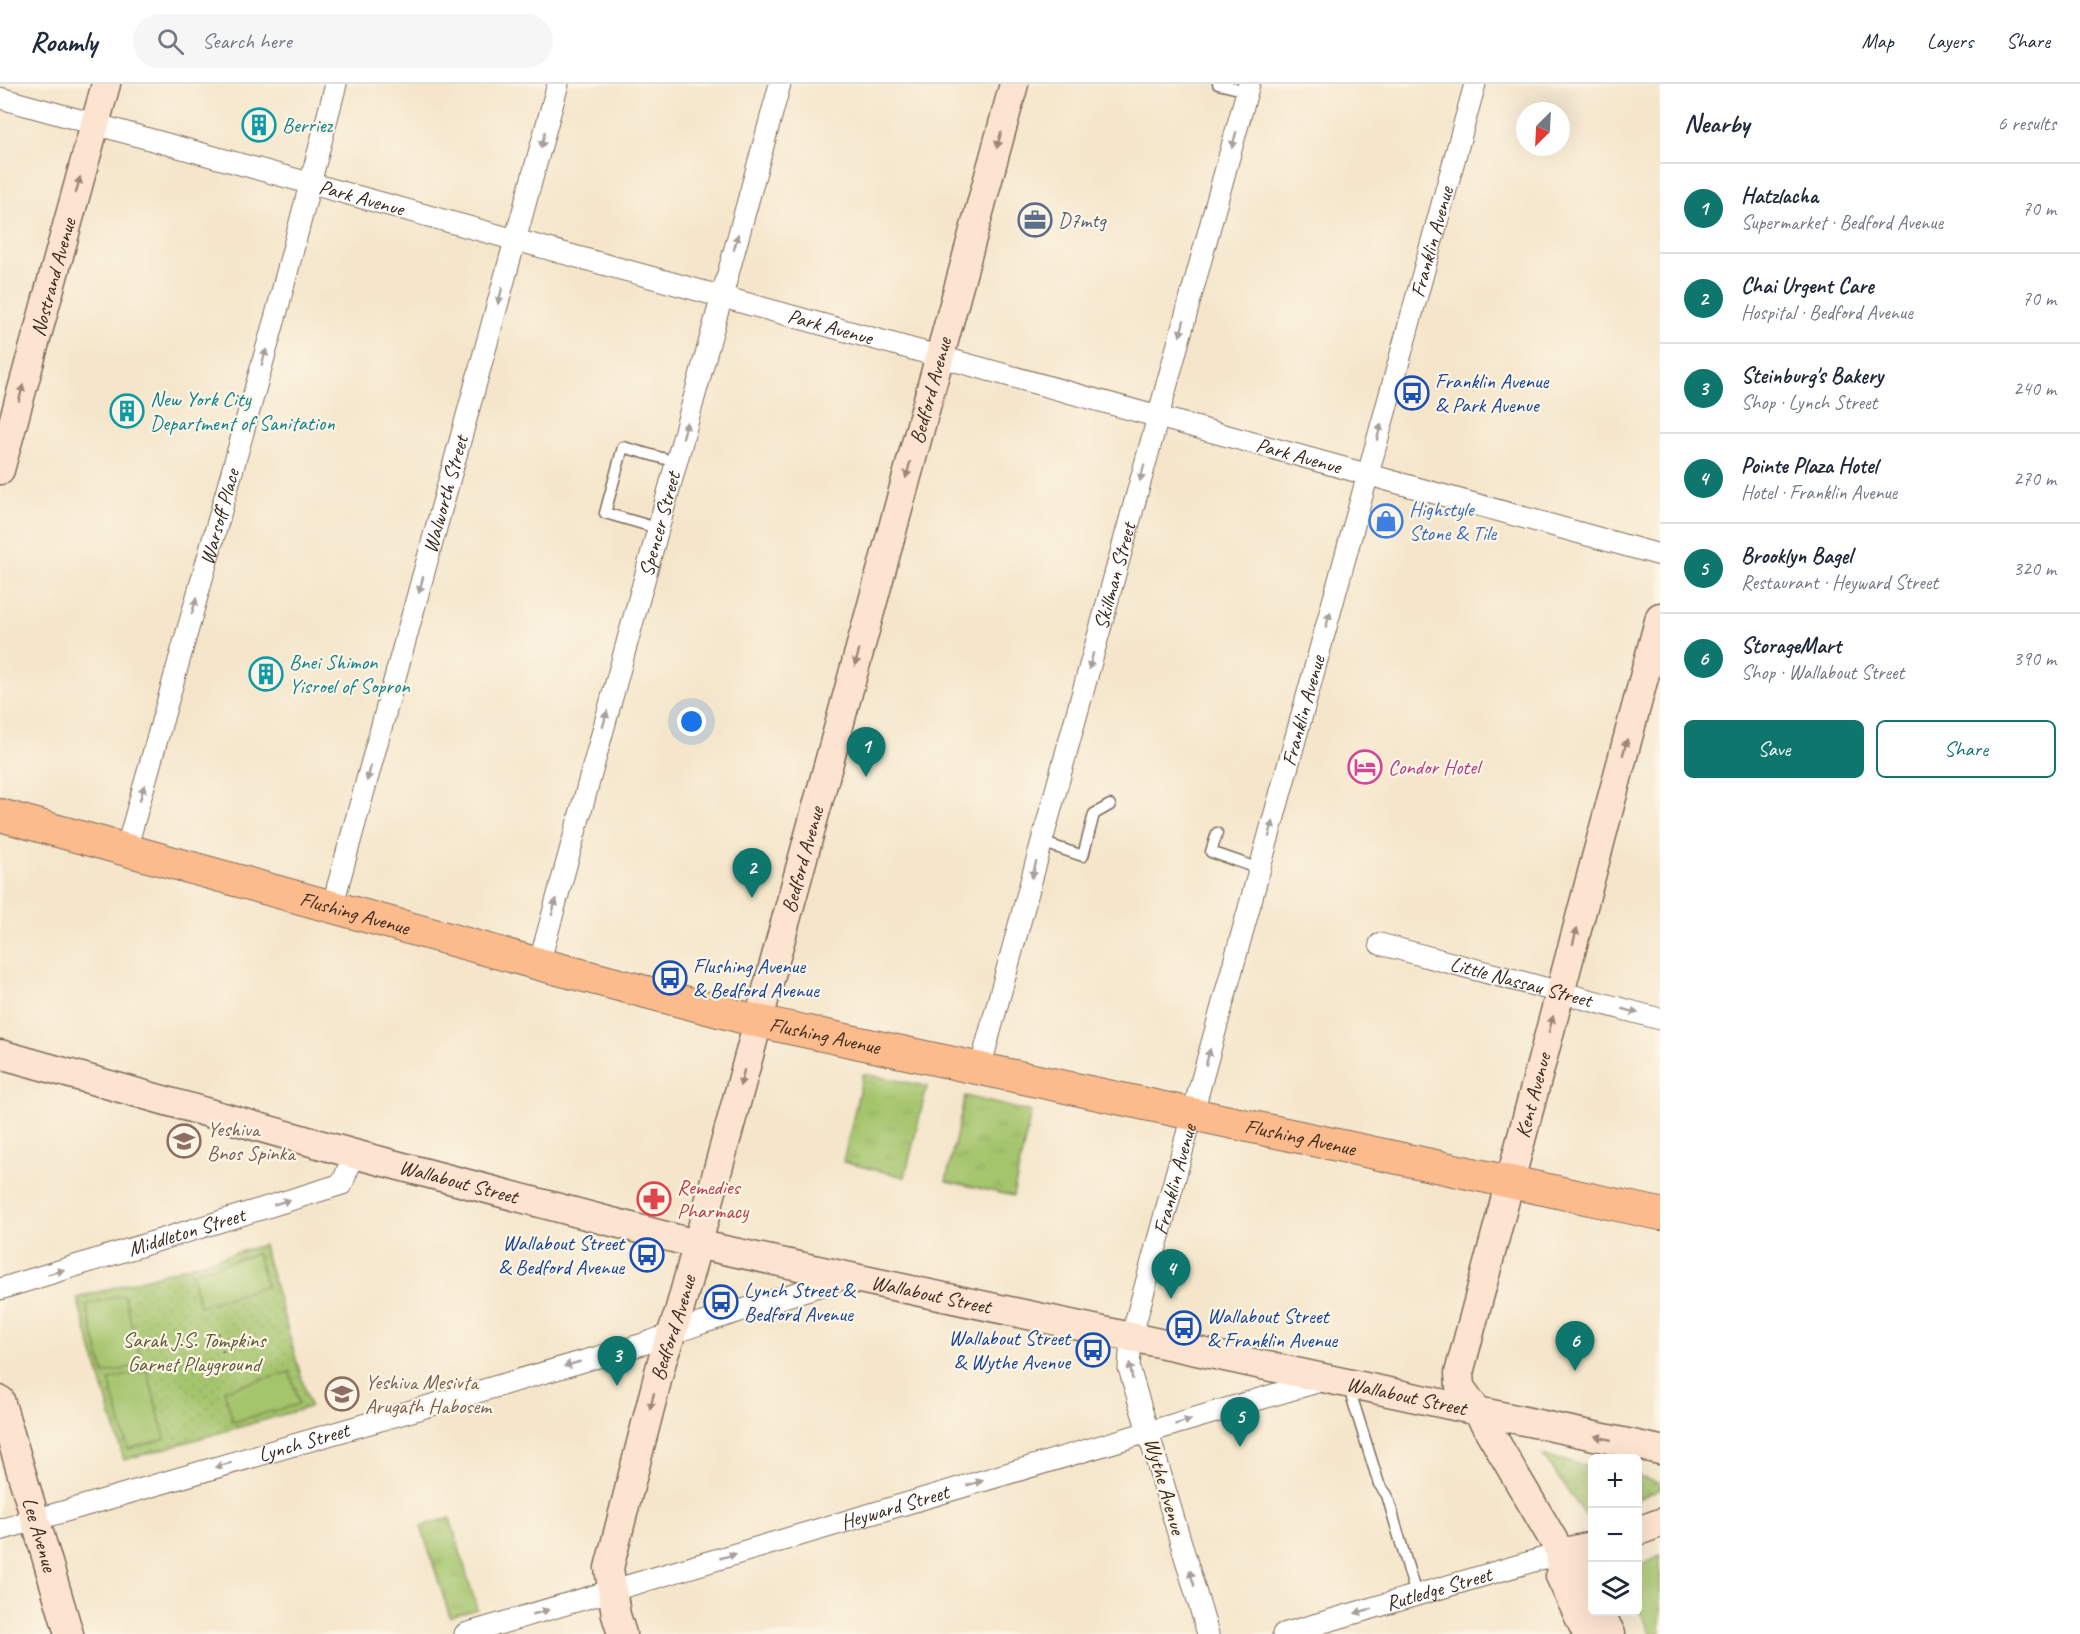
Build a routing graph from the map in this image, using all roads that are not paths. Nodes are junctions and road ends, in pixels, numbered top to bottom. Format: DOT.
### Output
graph roads {
  1 [pos="106,84"];
  2 [pos="336,84"];
  3 [pos="558,84"];
  4 [pos="780,84"];
  5 [pos="1014,84"];
  6 [pos="1218,84"];
  7 [pos="1475,84"];
  8 [pos="1248,88"];
  9 [pos="0,98"];
  10 [pos="95,123"];
  11 [pos="309,183"];
  12 [pos="515,239"];
  13 [pos="721,297"];
  14 [pos="939,356"];
  15 [pos="1158,417"];
  16 [pos="676,462"];
  17 [pos="0,470"];
  18 [pos="1368,474"];
  19 [pos="657,528"];
  20 [pos="1660,555"];
  21 [pos="1660,616"];
  22 [pos="1110,805"];
  23 [pos="0,815"];
  24 [pos="1217,833"];
  25 [pos="1041,842"];
  26 [pos="126,850"];
  27 [pos="1260,869"];
  28 [pos="332,907"];
  29 [pos="1380,944"];
  30 [pos="539,963"];
  31 [pos="1560,992"];
  32 [pos="1660,1019"];
  33 [pos="757,1021"];
  34 [pos="0,1054"];
  35 [pos="980,1068"];
  36 [pos="1192,1114"];
  37 [pos="354,1154"];
  38 [pos="1509,1182"];
  39 [pos="1660,1214"];
  40 [pos="696,1244"];
  41 [pos="848,1277"];
  42 [pos="0,1289"];
  43 [pos="673,1333"];
  44 [pos="1131,1338"];
  45 [pos="1336,1382"];
  46 [pos="0,1400"];
  47 [pos="1478,1413"];
  48 [pos="1149,1432"];
  49 [pos="1660,1450"];
  50 [pos="35,1520"];
  51 [pos="1660,1523"];
  52 [pos="0,1530"];
  53 [pos="1642,1530"];
  54 [pos="1588,1547"];
  55 [pos="1561,1553"];
  56 [pos="1588,1585"];
  57 [pos="613,1590"];
  58 [pos="1416,1595"];
  59 [pos="1602,1616"];
  60 [pos="69,1634"];
  61 [pos="465,1634"];
  62 [pos="622,1634"];
  63 [pos="1209,1634"];
  64 [pos="1283,1634"];
  65 [pos="1587,1634"];
  66 [pos="1611,1634"];
  1 -- 10 [label="main road, Nostrand Avenue"];
  2 -- 11 [label="street, Warsoff Place"];
  3 -- 12 [label="street, Walworth Street, one-way"];
  13 -- 4 [label="street, Spencer Street, one-way"];
  5 -- 14 [label="main road, Bedford Avenue, one-way"];
  6 -- 8 [label="lane"];
  18 -- 7 [label="street, Franklin Avenue, one-way"];
  8 -- 15 [label="street, Skillman Street, one-way"];
  9 -- 10 [label="street, Park Avenue"];
  10 -- 11 [label="street, Park Avenue"];
  17 -- 10 [label="main road, Nostrand Avenue, one-way"];
  11 -- 12 [label="street, Park Avenue"];
  26 -- 11 [label="street, Warsoff Place, one-way"];
  12 -- 13 [label="street, Park Avenue"];
  12 -- 28 [label="street, Walworth Street, one-way"];
  13 -- 14 [label="street, Park Avenue"];
  16 -- 13 [label="street, Spencer Street, one-way"];
  14 -- 15 [label="street, Park Avenue"];
  14 -- 33 [label="main road, Bedford Avenue, one-way"];
  15 -- 18 [label="street, Park Avenue"];
  15 -- 25 [label="street, Skillman Street, one-way"];
  16 -- 19 [label="street, Spencer Street"];
  16 -- 19 [label="lane"];
  18 -- 20 [label="street, Park Avenue"];
  27 -- 18 [label="street, Franklin Avenue, one-way"];
  30 -- 19 [label="street, Spencer Street, one-way"];
  31 -- 21 [label="main road, Kent Avenue, one-way"];
  22 -- 25 [label="lane"];
  23 -- 26 [label="main road, Flushing Avenue"];
  24 -- 27 [label="lane"];
  25 -- 35 [label="street, Skillman Street, one-way"];
  26 -- 28 [label="main road, Flushing Avenue"];
  36 -- 27 [label="street, Franklin Avenue, one-way"];
  28 -- 30 [label="main road, Flushing Avenue"];
  29 -- 31 [label="street, Little Nassau Street"];
  30 -- 33 [label="main road, Flushing Avenue"];
  31 -- 32 [label="street, Little Nassau Street, one-way"];
  38 -- 31 [label="main road, Kent Avenue, one-way"];
  33 -- 35 [label="main road, Flushing Avenue"];
  33 -- 40 [label="main road, Bedford Avenue, one-way"];
  34 -- 37 [label="main road, Wallabout Street"];
  35 -- 36 [label="main road, Flushing Avenue"];
  36 -- 38 [label="main road, Flushing Avenue"];
  36 -- 44 [label="street, Franklin Avenue"];
  37 -- 40 [label="main road, Wallabout Street"];
  42 -- 37 [label="street, Middleton Street, one-way"];
  38 -- 39 [label="main road, Flushing Avenue"];
  38 -- 47 [label="main road, Kent Avenue"];
  40 -- 41 [label="main road, Wallabout Street"];
  40 -- 43 [label="main road, Bedford Avenue"];
  41 -- 43 [label="street, Lynch Street"];
  41 -- 44 [label="main road, Wallabout Street"];
  43 -- 50 [label="street, Lynch Street, one-way"];
  43 -- 57 [label="main road, Bedford Avenue, one-way"];
  44 -- 45 [label="main road, Wallabout Street"];
  48 -- 44 [label="street, Wythe Avenue, one-way"];
  45 -- 47 [label="main road, Wallabout Street"];
  48 -- 45 [label="street, Heyward Street, one-way"];
  45 -- 58 [label="lane"];
  46 -- 50 [label="main road, Lee Avenue"];
  49 -- 47 [label="main road, Wallabout Street, one-way"];
  47 -- 55 [label="main road, Kent Avenue"];
  57 -- 48 [label="street, Heyward Street, one-way"];
  63 -- 48 [label="street, Wythe Avenue, one-way"];
  50 -- 52 [label="street, Lynch Street"];
  50 -- 60 [label="main road, Lee Avenue"];
  51 -- 53 [label="main road"];
  54 -- 55 [label="main road"];
  55 -- 56 [label="main road, Kent Avenue"];
  55 -- 58 [label="street, Rutledge Street"];
  55 -- 65 [label="main road, Kent Avenue"];
  61 -- 57 [label="street, Heyward Street, one-way"];
  57 -- 62 [label="main road, Bedford Avenue"];
  58 -- 64 [label="street, Rutledge Street, one-way"];
  59 -- 66 [label="main road"];
}
